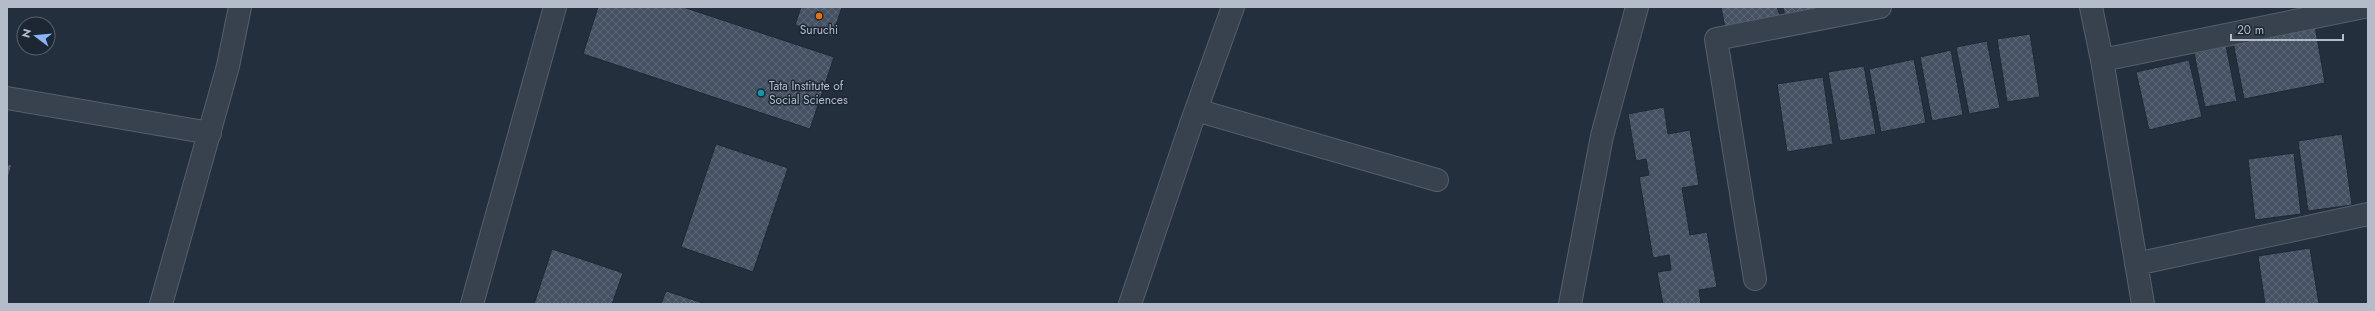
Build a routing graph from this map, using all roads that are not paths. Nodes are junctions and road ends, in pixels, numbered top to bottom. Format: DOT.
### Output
graph roads {
  1 [pos="240,7"];
  2 [pos="555,7"];
  3 [pos="1234,7"];
  4 [pos="1637,7"];
  5 [pos="1880,7"];
  6 [pos="2091,7"];
  7 [pos="2364,7"];
  8 [pos="2102,60"];
  9 [pos="7,98"];
  10 [pos="1196,110"];
  11 [pos="210,132"];
  12 [pos="1437,180"];
  13 [pos="2368,214"];
  14 [pos="2136,264"];
  15 [pos="1755,279"];
  16 [pos="161,304"];
  17 [pos="472,304"];
  18 [pos="1130,304"];
  19 [pos="1570,304"];
  20 [pos="2143,304"];
  1 -- 11 [label="street"];
  2 -- 17 [label="street"];
  3 -- 10 [label="street"];
  4 -- 19 [label="street"];
  5 -- 15 [label="street"];
  6 -- 8 [label="street"];
  7 -- 8 [label="street"];
  8 -- 14 [label="street"];
  9 -- 11 [label="street"];
  10 -- 12 [label="street"];
  10 -- 18 [label="street"];
  11 -- 16 [label="street"];
  13 -- 14 [label="street"];
  14 -- 20 [label="street"];
}
